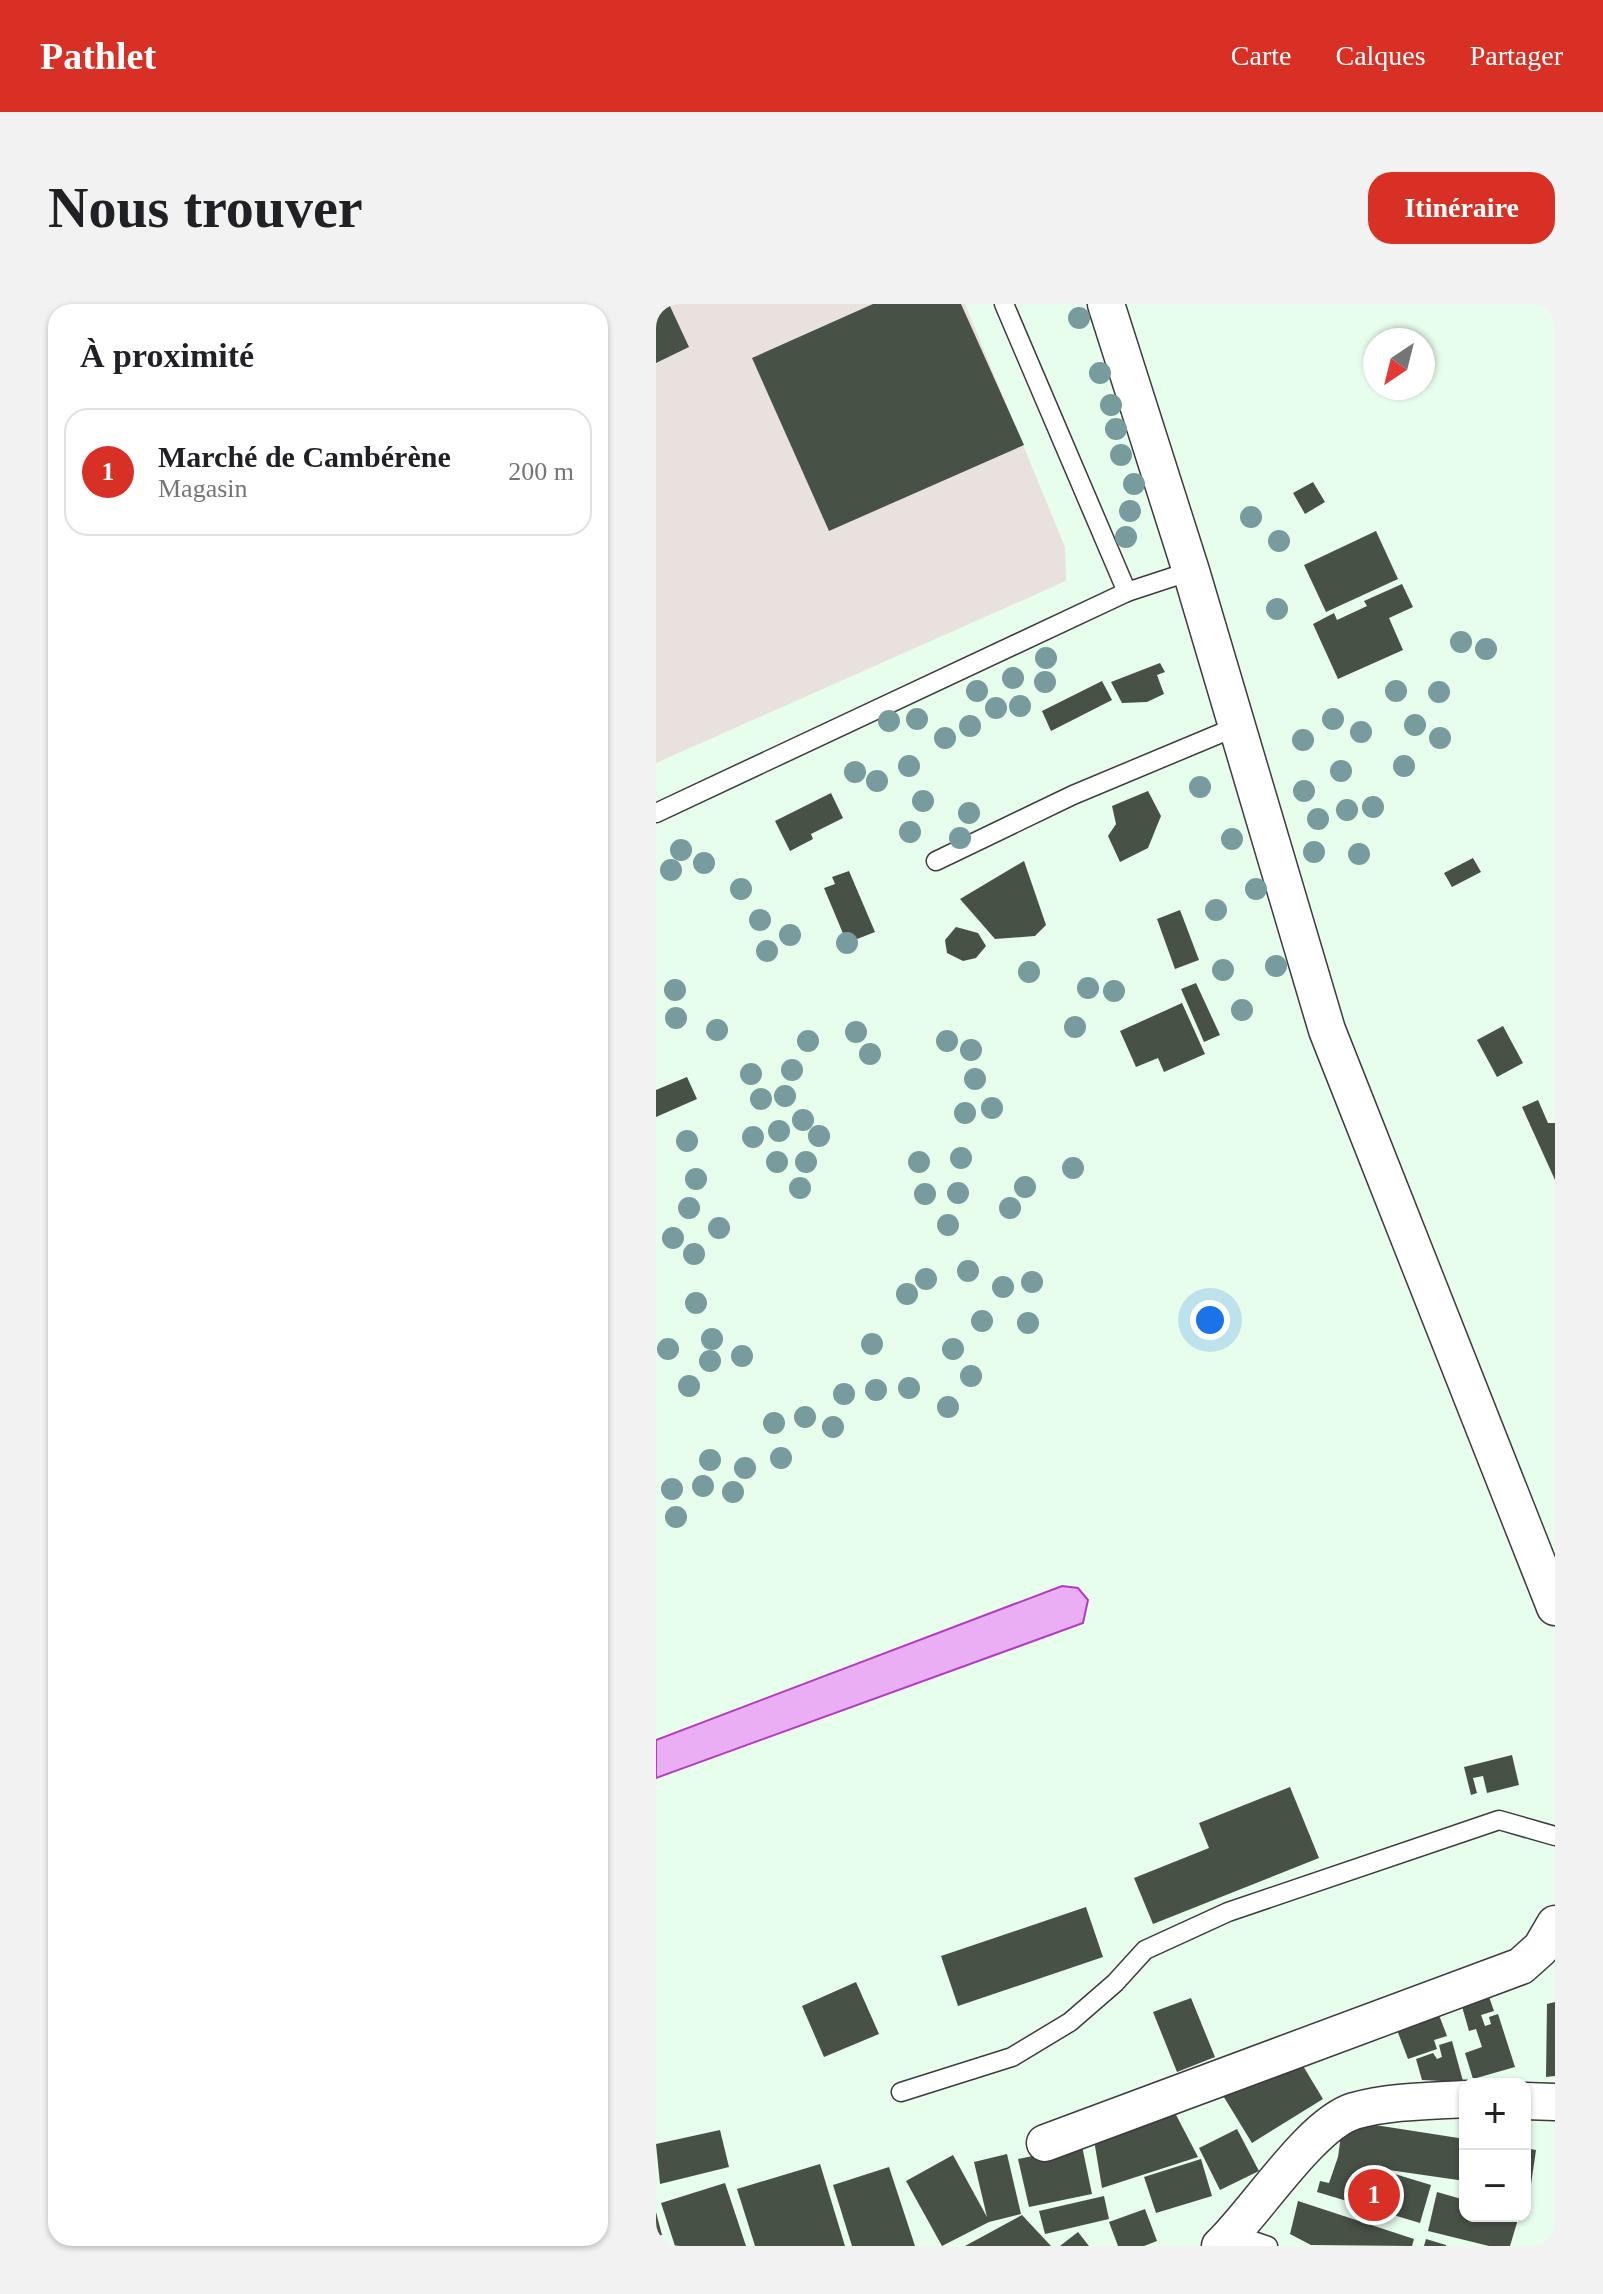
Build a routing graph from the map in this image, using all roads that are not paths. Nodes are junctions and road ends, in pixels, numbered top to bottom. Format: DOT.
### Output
graph roads {
  1 [pos="1004,304"];
  2 [pos="1106,304"];
  3 [pos="1191,571"];
  4 [pos="1127,592"];
  5 [pos="1238,726"];
  6 [pos="656,813"];
  7 [pos="936,861"];
  8 [pos="1555,1607"];
  9 [pos="1555,1836"];
  10 [pos="1550,1941"];
  11 [pos="901,2092"];
  12 [pos="1459,2099"];
  13 [pos="1531,2101"];
  14 [pos="1555,2102"];
  15 [pos="1045,2143"];
  16 [pos="1226,2240"];
  17 [pos="1268,2246"];
  1 -- 4 [label="lane"];
  2 -- 3 [label="street"];
  3 -- 4 [label="lane"];
  3 -- 5 [label="street"];
  4 -- 6 [label="lane"];
  5 -- 7 [label="lane"];
  5 -- 8 [label="street"];
  9 -- 11 [label="lane"];
  10 -- 15 [label="street"];
  12 -- 16 [label="street"];
  13 -- 14 [label="street"];
  16 -- 17 [label="lane"];
}
